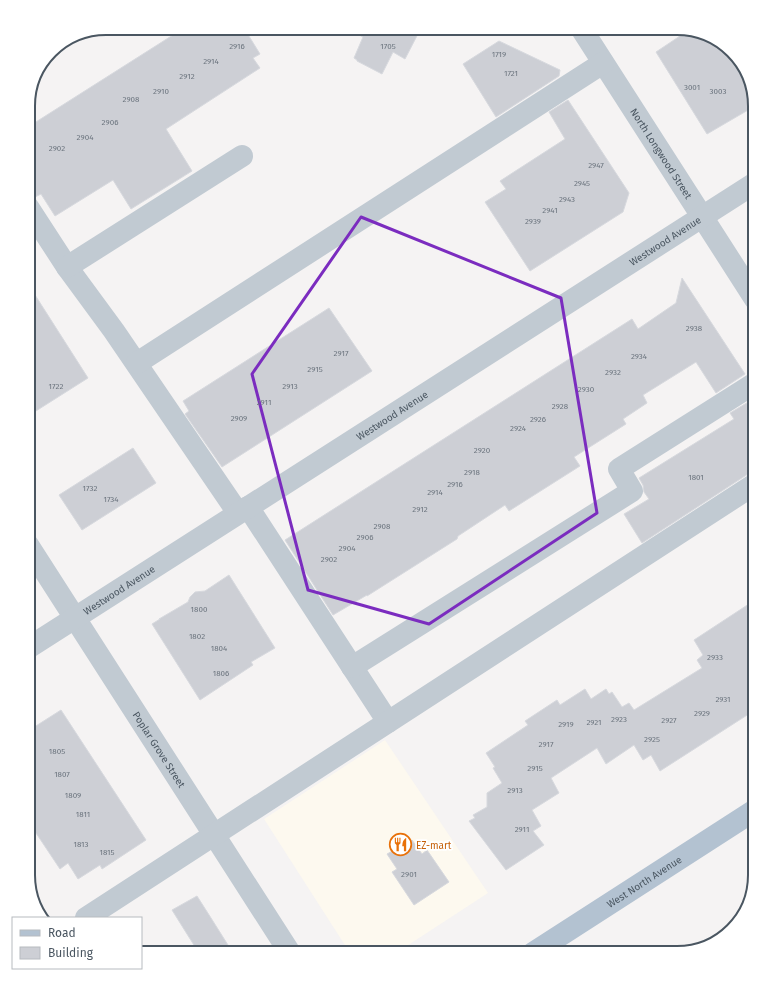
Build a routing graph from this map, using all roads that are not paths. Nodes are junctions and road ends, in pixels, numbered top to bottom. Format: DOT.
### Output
graph roads {
  1 [pos="585,35"];
  2 [pos="603,63"];
  3 [pos="242,156"];
  4 [pos="748,187"];
  5 [pos="702,217"];
  6 [pos="35,218"];
  7 [pos="67,267"];
  8 [pos="748,289"];
  9 [pos="137,363"];
  10 [pos="748,387"];
  11 [pos="748,489"];
  12 [pos="243,510"];
  13 [pos="35,556"];
  14 [pos="75,618"];
  15 [pos="35,644"];
  16 [pos="352,667"];
  17 [pos="388,722"];
  18 [pos="748,815"];
  19 [pos="214,835"];
  20 [pos="88,917"];
  21 [pos="285,946"];
  22 [pos="544,946"];
  1 -- 2 [label="street, North Longwood Street"];
  2 -- 5 [label="street, North Longwood Street"];
  2 -- 9 [label="street"];
  3 -- 7 [label="street"];
  4 -- 5 [label="street, Westwood Avenue"];
  5 -- 8 [label="street, North Longwood Street"];
  5 -- 12 [label="street, Westwood Avenue"];
  6 -- 7 [label="street"];
  7 -- 9 [label="street"];
  9 -- 12 [label="street"];
  10 -- 16 [label="street"];
  11 -- 17 [label="street"];
  12 -- 14 [label="street, Westwood Avenue"];
  12 -- 16 [label="street"];
  13 -- 14 [label="street, Poplar Grove Street"];
  14 -- 15 [label="street, Westwood Avenue"];
  14 -- 19 [label="street, Poplar Grove Street"];
  16 -- 17 [label="street"];
  17 -- 19 [label="street"];
  18 -- 22 [label="main road, West North Avenue"];
  19 -- 20 [label="street"];
  19 -- 21 [label="street, Poplar Grove Street"];
}
